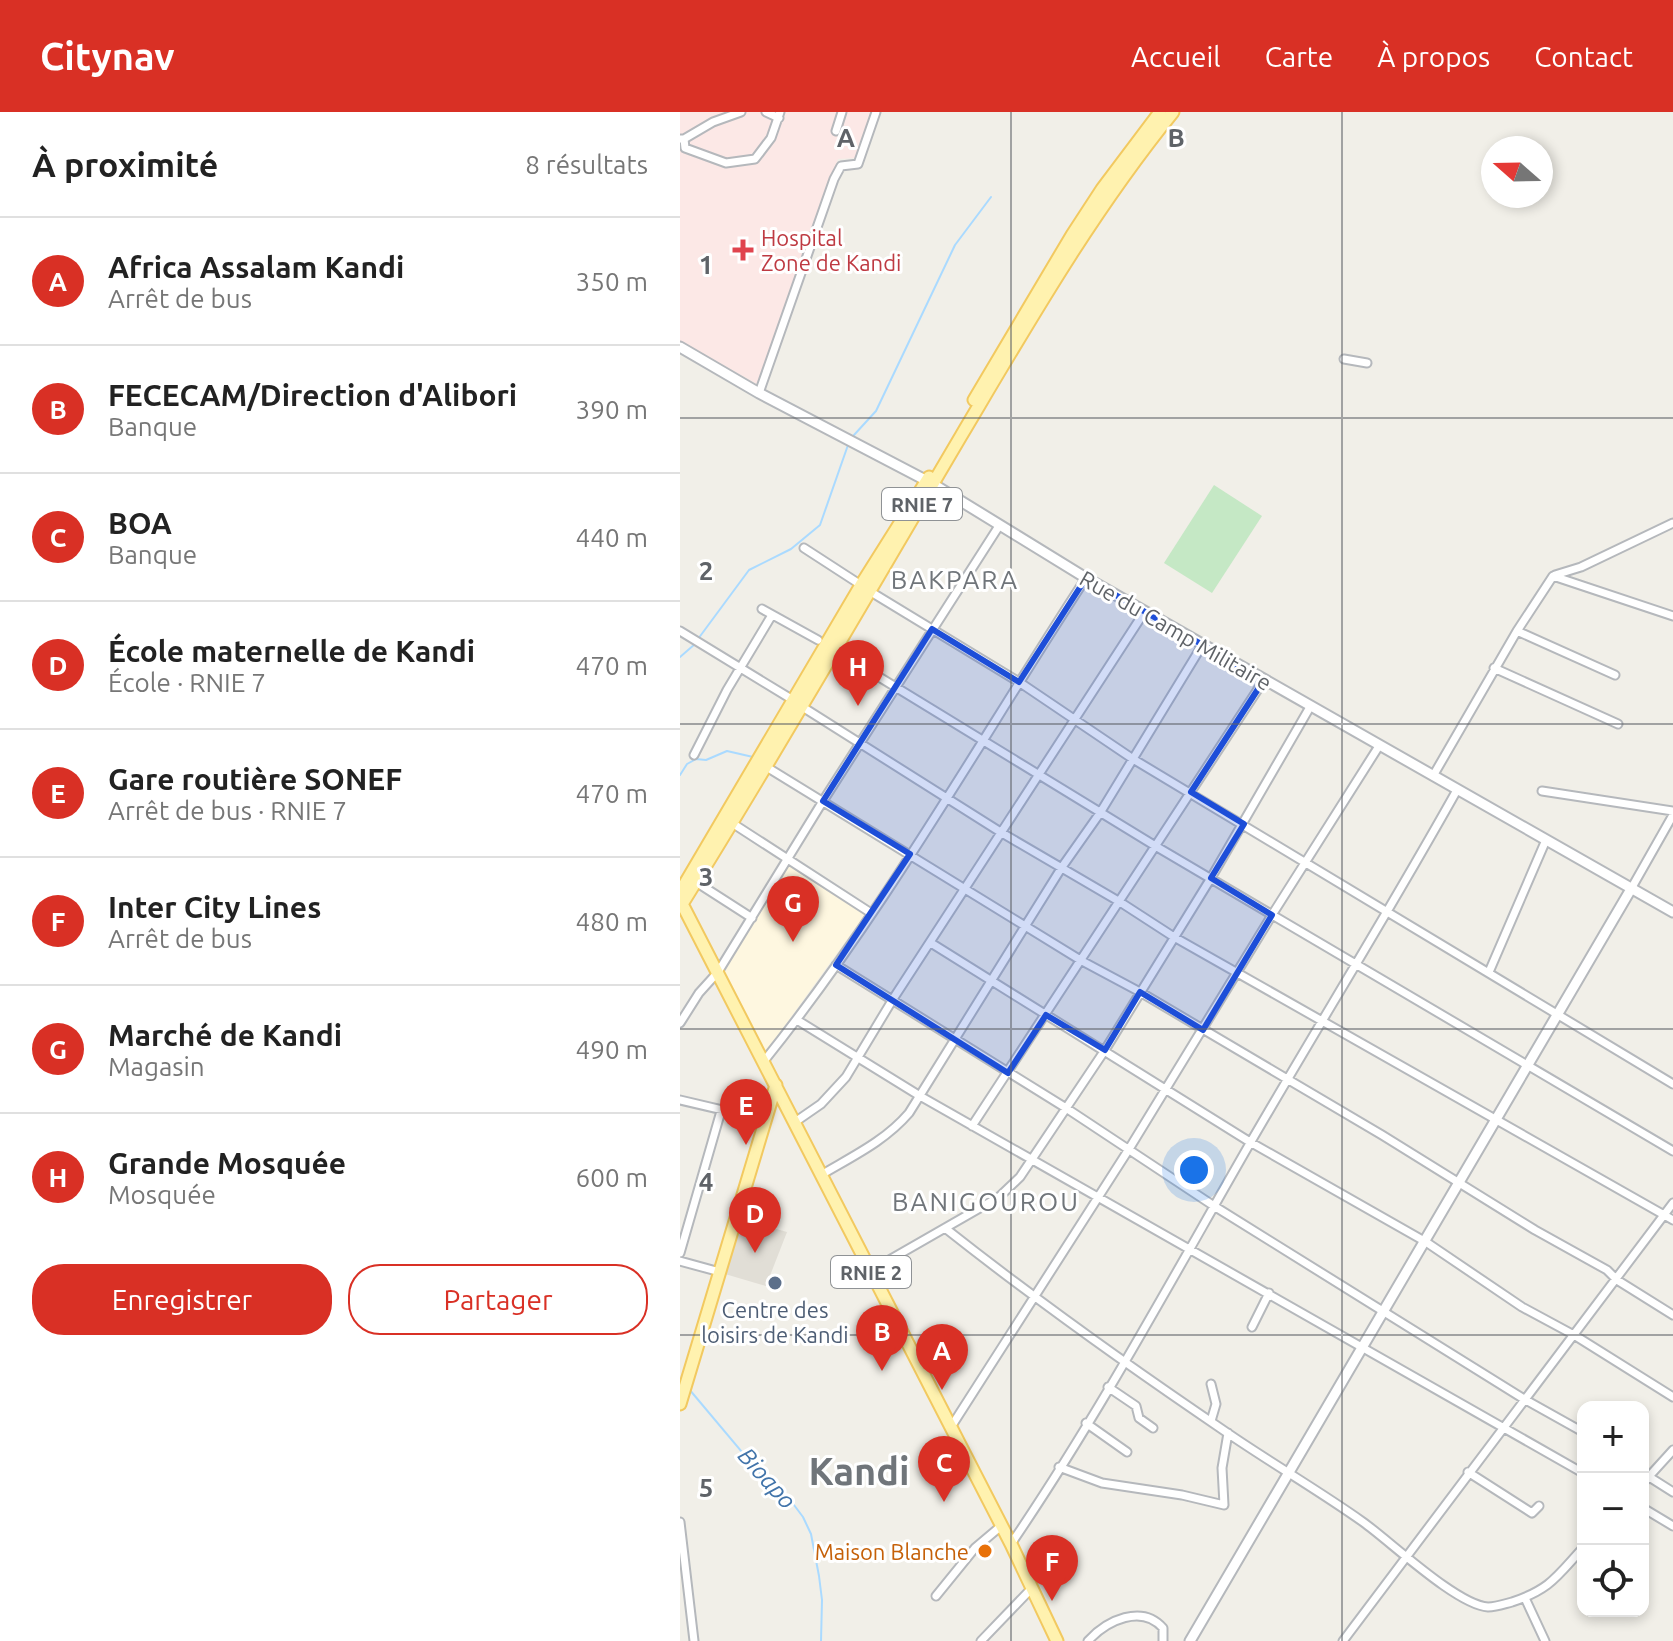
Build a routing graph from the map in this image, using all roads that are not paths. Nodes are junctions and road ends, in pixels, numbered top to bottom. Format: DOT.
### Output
graph roads {
  1 [pos="716,112"];
  2 [pos="741,112"];
  3 [pos="766,112"];
  4 [pos="842,112"];
  5 [pos="876,112"];
  6 [pos="1160,112"];
  7 [pos="1173,112"];
  8 [pos="779,115"];
  9 [pos="713,122"];
  10 [pos="836,131"];
  11 [pos="682,144"];
  12 [pos="680,347"];
  13 [pos="1344,359"];
  14 [pos="1367,363"];
  15 [pos="759,393"];
  16 [pos="930,483"];
  17 [pos="1673,523"];
  18 [pos="999,526"];
  19 [pos="804,548"];
  20 [pos="1553,576"];
  21 [pos="1086,578"];
  22 [pos="866,588"];
  23 [pos="762,609"];
  24 [pos="1145,611"];
  25 [pos="772,615"];
  26 [pos="1673,616"];
  27 [pos="932,629"];
  28 [pos="680,631"];
  29 [pos="1517,631"];
  30 [pos="818,640"];
  31 [pos="1203,644"];
  32 [pos="835,650"];
  33 [pos="1494,668"];
  34 [pos="741,669"];
  35 [pos="1615,675"];
  36 [pos="1264,680"];
  37 [pos="1019,682"];
  38 [pos="896,688"];
  39 [pos="797,703"];
  40 [pos="1310,707"];
  41 [pos="1074,720"];
  42 [pos="1618,724"];
  43 [pos="983,741"];
  44 [pos="861,743"];
  45 [pos="1379,746"];
  46 [pos="694,755"];
  47 [pos="1133,759"];
  48 [pos="765,766"];
  49 [pos="1038,776"];
  50 [pos="1433,776"];
  51 [pos="1457,790"];
  52 [pos="1542,791"];
  53 [pos="1191,792"];
  54 [pos="947,798"];
  55 [pos="823,801"];
  56 [pos="1100,813"];
  57 [pos="1673,813"];
  58 [pos="732,823"];
  59 [pos="1244,824"];
  60 [pos="1002,833"];
  61 [pos="1546,840"];
  62 [pos="1157,847"];
  63 [pos="910,854"];
  64 [pos="788,860"];
  65 [pos="1306,862"];
  66 [pos="1062,867"];
  67 [pos="1211,878"];
  68 [pos="696,882"];
  69 [pos="964,889"];
  70 [pos="1631,889"];
  71 [pos="681,900"];
  72 [pos="1120,902"];
  73 [pos="1673,912"];
  74 [pos="871,913"];
  75 [pos="1388,913"];
  76 [pos="1272,915"];
  77 [pos="752,918"];
  78 [pos="1026,925"];
  79 [pos="1174,937"];
  80 [pos="931,943"];
  81 [pos="1082,961"];
  82 [pos="1358,964"];
  83 [pos="836,965"];
  84 [pos="718,972"];
  85 [pos="1489,972"];
  86 [pos="1238,973"];
  87 [pos="992,981"];
  88 [pos="1140,992"];
  89 [pos="893,999"];
  90 [pos="683,1014"];
  91 [pos="1046,1015"];
  92 [pos="1559,1015"];
  93 [pos="797,1020"];
  94 [pos="1322,1021"];
  95 [pos="680,1023"];
  96 [pos="1203,1030"];
  97 [pos="956,1039"];
  98 [pos="1105,1050"];
  99 [pos="860,1056"];
  100 [pos="764,1061"];
  101 [pos="1529,1065"];
  102 [pos="1008,1073"];
  103 [pos="1288,1080"];
  104 [pos="1673,1084"];
  105 [pos="776,1085"];
  106 [pos="1167,1088"];
  107 [pos="920,1096"];
  108 [pos="680,1100"];
  109 [pos="1066,1108"];
  110 [pos="721,1111"];
  111 [pos="765,1120"];
  112 [pos="1497,1120"];
  113 [pos="795,1122"];
  114 [pos="972,1126"];
  115 [pos="1250,1142"];
  116 [pos="1129,1149"];
  117 [pos="1673,1151"];
  118 [pos="1032,1160"];
  119 [pos="821,1175"];
  120 [pos="1461,1183"];
  121 [pos="1098,1196"];
  122 [pos="1673,1203"];
  123 [pos="1214,1206"];
  124 [pos="680,1209"];
  125 [pos="692,1214"];
  126 [pos="1664,1214"];
  127 [pos="1673,1220"];
  128 [pos="945,1228"];
  129 [pos="1426,1242"];
  130 [pos="1190,1249"];
  131 [pos="680,1253"];
  132 [pos="680,1261"];
  133 [pos="870,1271"];
  134 [pos="720,1272"];
  135 [pos="1617,1280"];
  136 [pos="1269,1293"];
  137 [pos="1033,1298"];
  138 [pos="1385,1310"];
  139 [pos="1673,1315"];
  140 [pos="1252,1327"];
  141 [pos="1574,1335"];
  142 [pos="1364,1346"];
  143 [pos="1124,1362"];
  144 [pos="1211,1384"];
  145 [pos="1108,1387"];
  146 [pos="683,1392"];
  147 [pos="1673,1397"];
  148 [pos="1524,1399"];
  149 [pos="1211,1421"];
  150 [pos="1086,1423"];
  151 [pos="951,1427"];
  152 [pos="1502,1427"];
  153 [pos="1153,1428"];
  154 [pos="1577,1429"];
  155 [pos="1228,1433"];
  156 [pos="1673,1450"];
  157 [pos="1127,1452"];
  158 [pos="1059,1467"];
  159 [pos="1577,1470"];
  160 [pos="1290,1471"];
  161 [pos="1468,1472"];
  162 [pos="1649,1473"];
  163 [pos="1649,1479"];
  164 [pos="1673,1492"];
  165 [pos="1539,1506"];
  166 [pos="1649,1512"];
  167 [pos="680,1522"];
  168 [pos="1001,1526"];
  169 [pos="1673,1526"];
  170 [pos="1011,1544"];
  171 [pos="1577,1555"];
  172 [pos="1407,1556"];
  173 [pos="1031,1589"];
  174 [pos="936,1596"];
  175 [pos="1525,1598"];
  176 [pos="694,1641"];
  177 [pos="981,1641"];
  178 [pos="1057,1641"];
  179 [pos="1088,1641"];
  180 [pos="1163,1641"];
  181 [pos="1190,1641"];
  182 [pos="1343,1641"];
  183 [pos="1545,1641"];
  1 -- 9 [label="street"];
  2 -- 9 [label="street"];
  3 -- 8 [label="street"];
  4 -- 10 [label="street"];
  5 -- 15 [label="street"];
  6 -- 16 [label="main road, RNIE 7"];
  7 -- 16 [label="main road, RNIE 7"];
  8 -- 11 [label="street"];
  9 -- 11 [label="street"];
  12 -- 15 [label="street, Rue du Camp Militaire"];
  13 -- 14 [label="street"];
  15 -- 16 [label="street, Rue du Camp Militaire"];
  16 -- 18 [label="street, Rue du Camp Militaire"];
  16 -- 22 [label="main road, RNIE 7"];
  17 -- 20 [label="street"];
  18 -- 21 [label="street, Rue du Camp Militaire"];
  18 -- 27 [label="street"];
  19 -- 22 [label="street"];
  20 -- 26 [label="street"];
  20 -- 29 [label="street"];
  21 -- 24 [label="street, Rue du Camp Militaire"];
  21 -- 37 [label="street"];
  22 -- 27 [label="street"];
  22 -- 32 [label="main road, RNIE 7"];
  22 -- 39 [label="main road, RNIE 7"];
  23 -- 25 [label="street"];
  24 -- 31 [label="street, Rue du Camp Militaire"];
  24 -- 41 [label="street"];
  25 -- 30 [label="street"];
  25 -- 34 [label="street"];
  27 -- 37 [label="street"];
  27 -- 38 [label="street"];
  28 -- 34 [label="street"];
  29 -- 33 [label="street"];
  29 -- 35 [label="street"];
  31 -- 36 [label="street, Rue du Camp Militaire"];
  31 -- 47 [label="street"];
  32 -- 38 [label="street"];
  32 -- 39 [label="main road, RNIE 7"];
  33 -- 42 [label="street"];
  33 -- 50 [label="street"];
  34 -- 39 [label="street"];
  34 -- 46 [label="street"];
  36 -- 40 [label="street, Rue du Camp Militaire"];
  36 -- 53 [label="street"];
  37 -- 41 [label="street"];
  37 -- 43 [label="street"];
  38 -- 43 [label="street"];
  38 -- 44 [label="street"];
  39 -- 44 [label="street"];
  39 -- 48 [label="main road, RNIE 7"];
  39 -- 71 [label="main road, RNIE 7"];
  40 -- 45 [label="street, Rue du Camp Militaire"];
  40 -- 59 [label="street"];
  41 -- 47 [label="street"];
  41 -- 49 [label="street"];
  43 -- 49 [label="street"];
  43 -- 54 [label="street"];
  44 -- 54 [label="street"];
  44 -- 55 [label="street"];
  45 -- 50 [label="street, Rue du Camp Militaire"];
  45 -- 65 [label="street"];
  47 -- 53 [label="street"];
  47 -- 56 [label="street"];
  48 -- 55 [label="street"];
  48 -- 58 [label="main road, RNIE 7"];
  49 -- 56 [label="street"];
  49 -- 60 [label="street"];
  50 -- 51 [label="street, Rue du Camp Militaire"];
  51 -- 61 [label="street, Rue du Camp Militaire"];
  51 -- 75 [label="street"];
  52 -- 57 [label="street"];
  53 -- 59 [label="street"];
  53 -- 62 [label="street"];
  54 -- 60 [label="street"];
  54 -- 63 [label="street"];
  55 -- 63 [label="street"];
  55 -- 64 [label="street"];
  56 -- 62 [label="street"];
  56 -- 66 [label="street"];
  57 -- 70 [label="street"];
  58 -- 64 [label="street"];
  58 -- 68 [label="main road, RNIE 7"];
  59 -- 65 [label="street"];
  59 -- 67 [label="street"];
  60 -- 66 [label="street"];
  60 -- 69 [label="street"];
  61 -- 70 [label="street, Rue du Camp Militaire"];
  61 -- 85 [label="street"];
  62 -- 67 [label="street"];
  62 -- 72 [label="street"];
  63 -- 69 [label="street"];
  63 -- 74 [label="street"];
  64 -- 74 [label="street"];
  64 -- 77 [label="street"];
  65 -- 75 [label="street"];
  65 -- 76 [label="street"];
  66 -- 72 [label="street"];
  66 -- 78 [label="street"];
  67 -- 76 [label="street"];
  67 -- 79 [label="street"];
  68 -- 71 [label="main road, RNIE 7"];
  68 -- 77 [label="street"];
  69 -- 78 [label="street"];
  69 -- 80 [label="street"];
  70 -- 73 [label="street, Rue du Camp Militaire"];
  70 -- 92 [label="street"];
  71 -- 84 [label="main road, RNIE 2"];
  72 -- 79 [label="street"];
  72 -- 81 [label="street"];
  74 -- 83 [label="street"];
  75 -- 82 [label="street"];
  75 -- 85 [label="street"];
  76 -- 82 [label="street"];
  76 -- 86 [label="street"];
  77 -- 84 [label="street"];
  78 -- 81 [label="street"];
  78 -- 87 [label="street"];
  79 -- 86 [label="street"];
  79 -- 88 [label="street"];
  80 -- 87 [label="street"];
  80 -- 89 [label="street"];
  81 -- 88 [label="street"];
  81 -- 91 [label="street"];
  82 -- 94 [label="street"];
  82 -- 101 [label="street"];
  83 -- 89 [label="street"];
  83 -- 93 [label="street"];
  84 -- 90 [label="street"];
  84 -- 100 [label="main road, RNIE 2"];
  85 -- 92 [label="street"];
  86 -- 94 [label="street"];
  86 -- 96 [label="street"];
  87 -- 91 [label="street"];
  87 -- 97 [label="street"];
  88 -- 96 [label="street"];
  88 -- 98 [label="street"];
  89 -- 97 [label="street"];
  89 -- 99 [label="street"];
  90 -- 95 [label="street"];
  91 -- 98 [label="street"];
  91 -- 102 [label="street"];
  92 -- 101 [label="street"];
  92 -- 104 [label="street"];
  93 -- 99 [label="street"];
  93 -- 100 [label="street"];
  94 -- 103 [label="street"];
  94 -- 112 [label="street"];
  96 -- 103 [label="street"];
  96 -- 106 [label="street"];
  97 -- 102 [label="street"];
  97 -- 107 [label="street"];
  98 -- 106 [label="street"];
  98 -- 109 [label="street"];
  99 -- 107 [label="street"];
  99 -- 113 [label="street"];
  100 -- 105 [label="main road, RNIE 2"];
  101 -- 112 [label="street"];
  101 -- 117 [label="street"];
  102 -- 109 [label="street"];
  102 -- 114 [label="street"];
  103 -- 115 [label="street"];
  103 -- 120 [label="street"];
  105 -- 111 [label="main road"];
  105 -- 113 [label="main road, RNIE 2"];
  106 -- 115 [label="street"];
  106 -- 116 [label="street"];
  107 -- 114 [label="street"];
  107 -- 119 [label="street"];
  108 -- 110 [label="street"];
  109 -- 116 [label="street"];
  109 -- 118 [label="street"];
  110 -- 111 [label="street"];
  110 -- 125 [label="street"];
  111 -- 134 [label="main road"];
  112 -- 120 [label="street"];
  112 -- 126 [label="street"];
  113 -- 119 [label="main road, RNIE 2"];
  114 -- 118 [label="street"];
  115 -- 123 [label="street"];
  115 -- 129 [label="street"];
  116 -- 121 [label="street"];
  116 -- 123 [label="street"];
  118 -- 121 [label="street"];
  118 -- 128 [label="street"];
  119 -- 133 [label="main road, RNIE 2"];
  120 -- 129 [label="street"];
  120 -- 135 [label="street"];
  121 -- 130 [label="street"];
  121 -- 137 [label="street"];
  122 -- 126 [label="street"];
  123 -- 130 [label="street"];
  123 -- 138 [label="street"];
  124 -- 125 [label="street"];
  125 -- 131 [label="street"];
  126 -- 127 [label="street"];
  126 -- 135 [label="street"];
  128 -- 133 [label="street"];
  128 -- 137 [label="street"];
  129 -- 138 [label="street"];
  129 -- 141 [label="street"];
  130 -- 136 [label="street"];
  130 -- 143 [label="street"];
  132 -- 134 [label="street"];
  133 -- 151 [label="main road, RNIE 2"];
  134 -- 146 [label="main road"];
  135 -- 139 [label="street"];
  135 -- 141 [label="street"];
  136 -- 140 [label="street"];
  136 -- 142 [label="street"];
  137 -- 143 [label="street"];
  137 -- 151 [label="street"];
  138 -- 142 [label="street"];
  138 -- 148 [label="street"];
  141 -- 147 [label="street"];
  141 -- 148 [label="street"];
  142 -- 152 [label="street"];
  142 -- 160 [label="street"];
  143 -- 145 [label="street"];
  143 -- 149 [label="street"];
  144 -- 149 [label="street"];
  145 -- 150 [label="street"];
  145 -- 153 [label="street"];
  148 -- 152 [label="street"];
  148 -- 154 [label="street"];
  149 -- 155 [label="street"];
  150 -- 157 [label="street"];
  150 -- 158 [label="street"];
  151 -- 168 [label="main road, RNIE 2"];
  152 -- 159 [label="street"];
  152 -- 161 [label="street"];
  155 -- 158 [label="street"];
  155 -- 160 [label="street"];
  156 -- 162 [label="street"];
  158 -- 170 [label="street"];
  160 -- 172 [label="street"];
  160 -- 181 [label="street"];
  161 -- 165 [label="street"];
  161 -- 172 [label="street"];
  163 -- 164 [label="street"];
  166 -- 169 [label="street"];
  167 -- 176 [label="street"];
  168 -- 170 [label="main road, RNIE 2"];
  168 -- 174 [label="street"];
  170 -- 173 [label="main road, RNIE 2"];
  171 -- 175 [label="street"];
  172 -- 175 [label="street"];
  172 -- 182 [label="street"];
  173 -- 177 [label="street"];
  173 -- 178 [label="main road, RNIE 2"];
  175 -- 183 [label="street"];
  179 -- 180 [label="street"];
}
